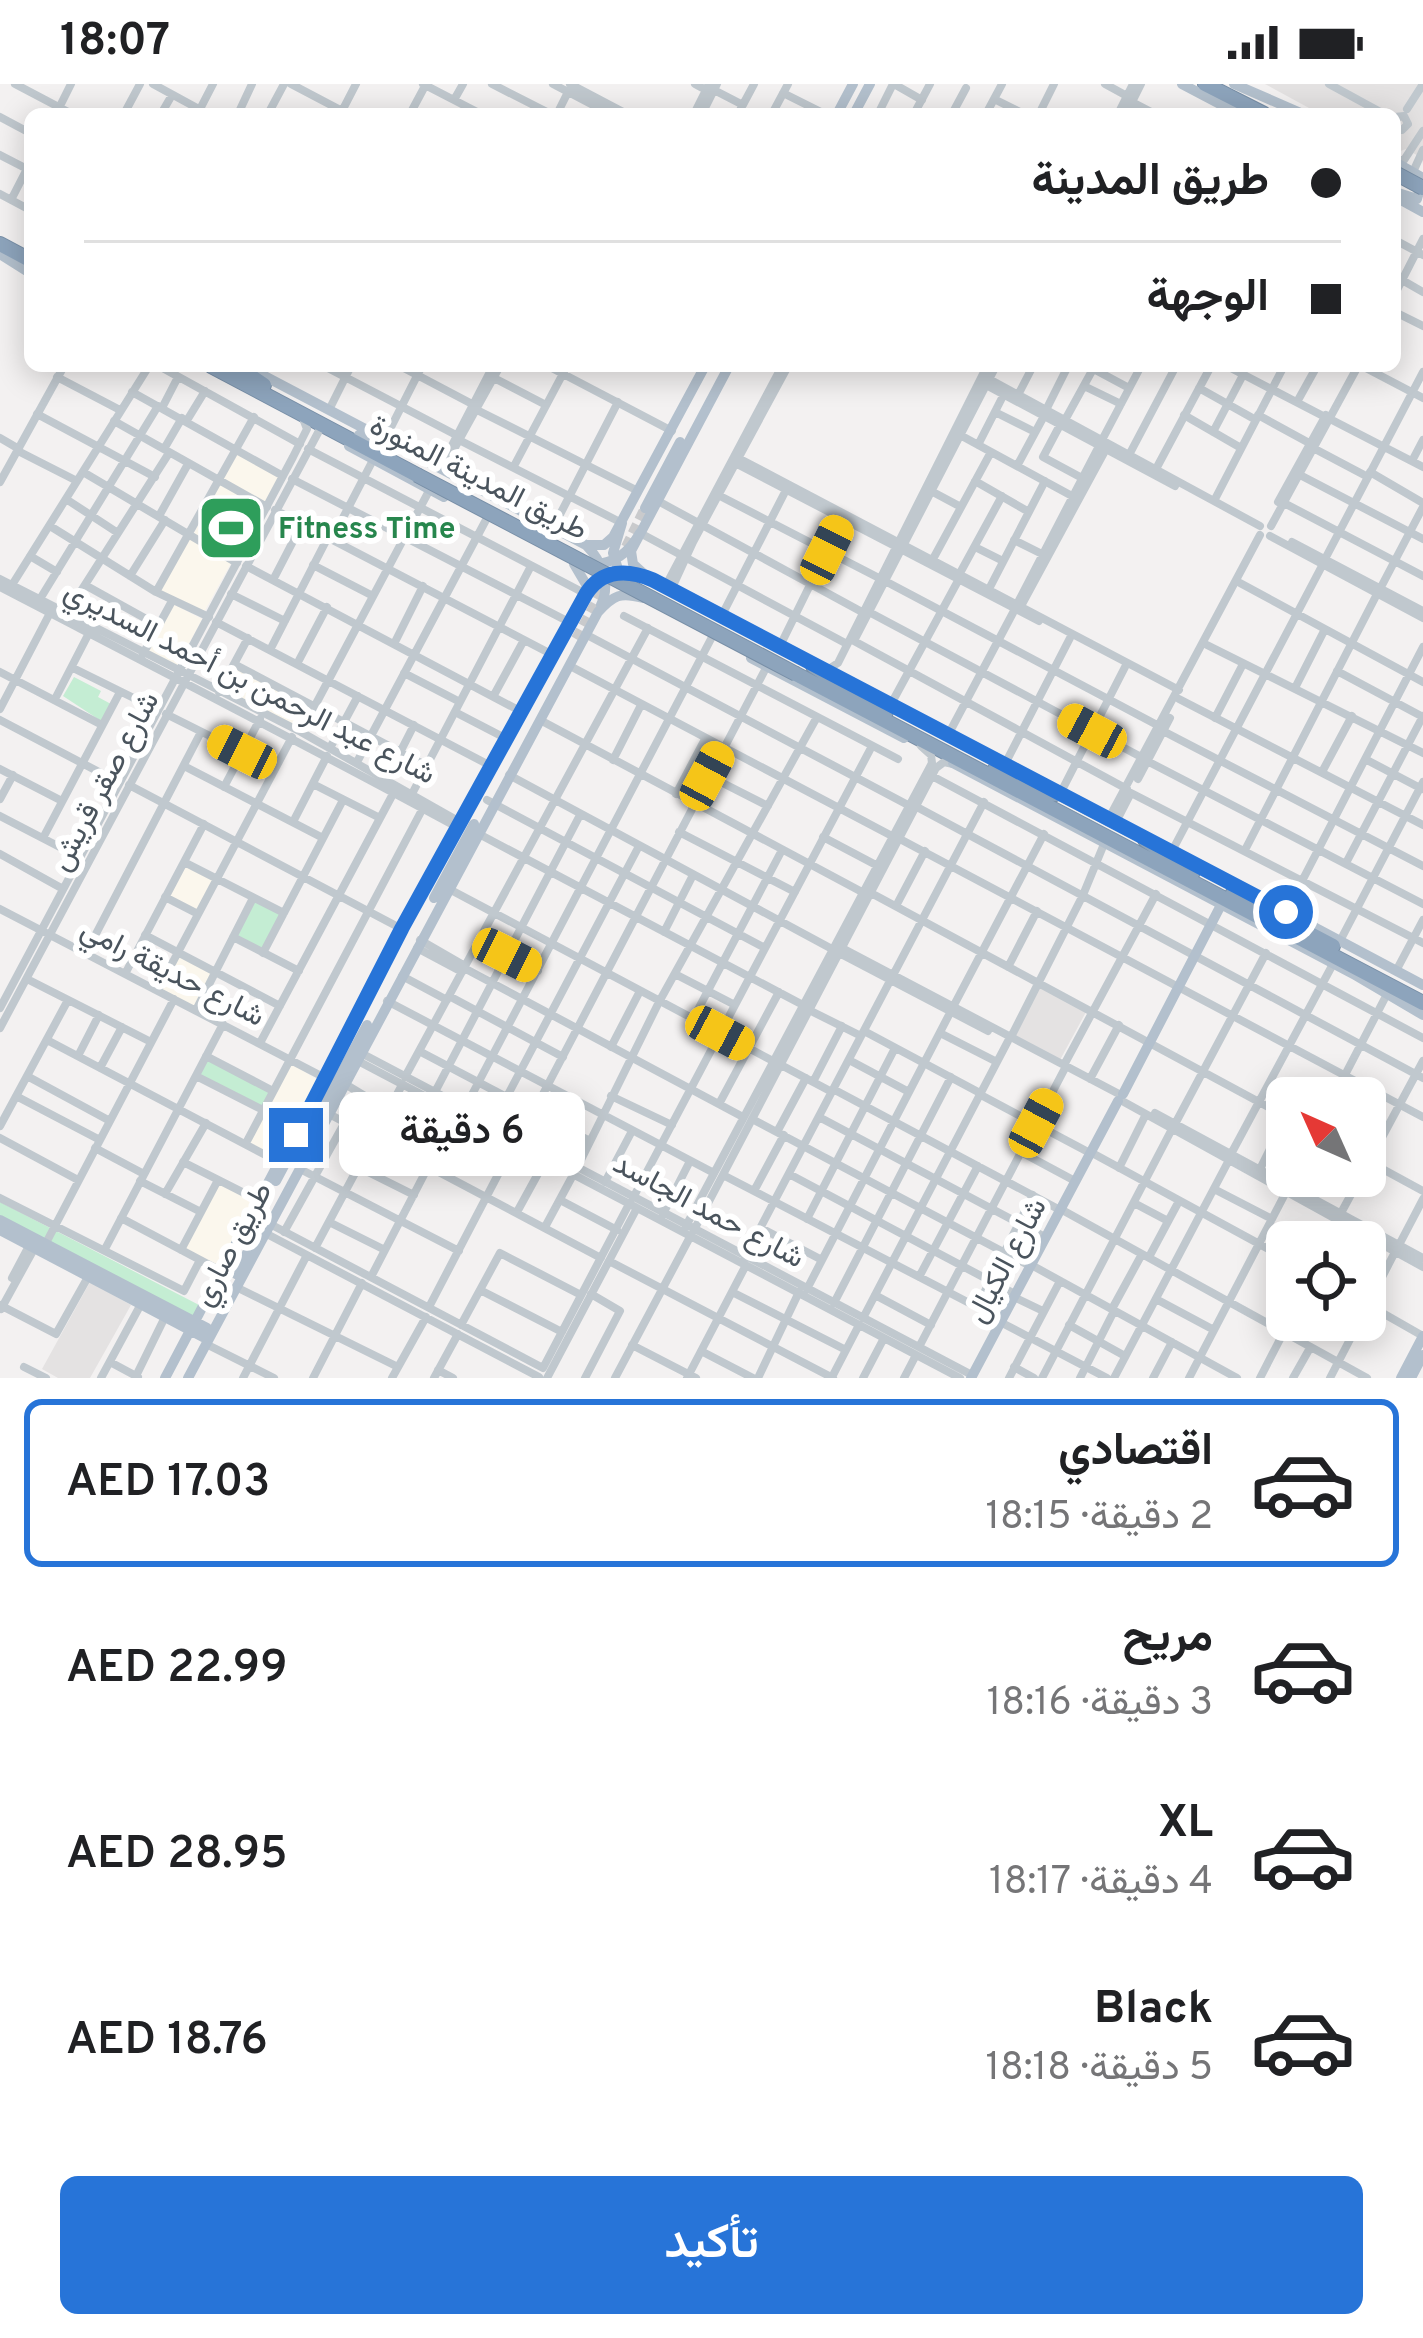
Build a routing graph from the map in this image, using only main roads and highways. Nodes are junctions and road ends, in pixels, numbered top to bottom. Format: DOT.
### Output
graph roads {
  1 [pos="1182,84"];
  2 [pos="1205,84"];
  3 [pos="1230,84"];
  4 [pos="1249,84"];
  5 [pos="1231,108"];
  6 [pos="1235,108"];
  7 [pos="1252,108"];
  8 [pos="1272,108"];
  9 [pos="1288,108"];
  10 [pos="1292,108"];
  11 [pos="1401,169"];
  12 [pos="1401,196"];
  13 [pos="210,372"];
  14 [pos="213,372"];
  15 [pos="222,372"];
  16 [pos="247,372"];
  17 [pos="713,372"];
  18 [pos="714,372"];
  19 [pos="714,372"];
  20 [pos="268,383"];
  21 [pos="274,399"];
  22 [pos="351,436"];
  23 [pos="442,470"];
  24 [pos="417,475"];
  25 [pos="644,503"];
  26 [pos="622,523"];
  27 [pos="640,533"];
  28 [pos="570,537"];
  29 [pos="586,545"];
  30 [pos="568,561"];
  31 [pos="609,568"];
  32 [pos="661,585"];
  33 [pos="586,594"];
  34 [pos="644,598"];
  35 [pos="598,612"];
  36 [pos="581,629"];
  37 [pos="802,673"];
  38 [pos="890,714"];
  39 [pos="952,759"];
  40 [pos="999,768"];
  41 [pos="500,770"];
  42 [pos="1057,795"];
  43 [pos="487,797"];
  44 [pos="1040,812"];
  45 [pos="1145,840"];
  46 [pos="1124,854"];
  47 [pos="1192,872"];
  48 [pos="1210,891"];
  49 [pos="1227,899"];
  50 [pos="1306,923"];
  51 [pos="1284,931"];
  52 [pos="392,948"];
  53 [pos="388,968"];
  54 [pos="1357,976"];
  55 [pos="1423,987"];
  56 [pos="1423,1009"];
  57 [pos="327,1078"];
  58 [pos="315,1094"];
  59 [pos="1092,1154"];
  60 [pos="278,1176"];
  61 [pos="1062,1210"];
  62 [pos="0,1220"];
  63 [pos="0,1230"];
  64 [pos="36,1245"];
  65 [pos="1033,1266"];
  66 [pos="200,1331"];
  67 [pos="1423,1336"];
  68 [pos="1423,1355"];
  69 [pos="970,1377"];
  70 [pos="177,1378"];
  71 [pos="1401,1378"];
  72 [pos="1411,1378"];
  1 -- 5 [label="main road"];
  2 -- 6 [label="highway"];
  2 -- 7 [label="highway"];
  3 -- 8 [label="highway"];
  3 -- 9 [label="main road"];
  4 -- 10 [label="main road"];
  11 -- 12 [label="main road"];
  13 -- 24 [label="main road"];
  14 -- 21 [label="highway"];
  15 -- 21 [label="highway, طريق المدينة المنورة"];
  16 -- 20 [label="highway, طريق المدينة المنورة"];
  17 -- 25 [label="main road"];
  18 -- 25 [label="main road"];
  19 -- 25 [label="main road"];
  20 -- 22 [label="highway, طريق المدينة المنورة"];
  20 -- 23 [label="main road"];
  21 -- 22 [label="highway, طريق المدينة المنورة"];
  22 -- 23 [label="main road"];
  22 -- 24 [label="highway, طريق المدينة المنورة"];
  23 -- 28 [label="main road"];
  24 -- 30 [label="main road"];
  24 -- 37 [label="highway, طريق المدينة المنورة, bridge"];
  25 -- 26 [label="main road"];
  25 -- 27 [label="main road"];
  26 -- 29 [label="main road"];
  26 -- 31 [label="main road, طريق صاري"];
  27 -- 31 [label="main road"];
  27 -- 32 [label="main road"];
  28 -- 29 [label="main road"];
  28 -- 30 [label="main road"];
  29 -- 31 [label="main road"];
  30 -- 31 [label="main road"];
  30 -- 33 [label="main road"];
  31 -- 32 [label="main road"];
  31 -- 33 [label="main road"];
  31 -- 34 [label="main road"];
  31 -- 35 [label="main road, طريق صاري"];
  32 -- 34 [label="main road"];
  32 -- 37 [label="main road"];
  33 -- 36 [label="main road"];
  34 -- 35 [label="main road"];
  34 -- 37 [label="main road"];
  35 -- 36 [label="main road, طريق صاري"];
  36 -- 41 [label="main road, طريق صاري"];
  36 -- 41 [label="main road, طريق صاري"];
  36 -- 41 [label="main road"];
  36 -- 43 [label="main road, طريق صاري"];
  37 -- 38 [label="highway, طريق المدينة المنورة"];
  37 -- 38 [label="main road"];
  37 -- 39 [label="main road"];
  38 -- 39 [label="highway, طريق المدينة المنورة"];
  38 -- 40 [label="highway, طريق المدينة المنورة"];
  38 -- 40 [label="main road"];
  39 -- 44 [label="highway"];
  39 -- 48 [label="highway, طريق المدينة المنورة"];
  40 -- 42 [label="highway"];
  40 -- 47 [label="highway, طريق المدينة المنورة"];
  41 -- 43 [label="main road"];
  41 -- 43 [label="main road, طريق صاري"];
  41 -- 53 [label="main road, طريق صاري"];
  42 -- 45 [label="main road"];
  43 -- 52 [label="main road"];
  43 -- 66 [label="main road, طريق صاري"];
  43 -- 66 [label="main road, طريق صاري"];
  44 -- 46 [label="main road"];
  45 -- 47 [label="highway"];
  45 -- 50 [label="main road"];
  46 -- 48 [label="highway"];
  46 -- 49 [label="main road"];
  47 -- 49 [label="highway, طريق المدينة المنورة"];
  48 -- 51 [label="highway, طريق المدينة المنورة"];
  49 -- 50 [label="highway"];
  49 -- 54 [label="main road"];
  49 -- 55 [label="highway, طريق المدينة المنورة"];
  49 -- 59 [label="main road, شارع الكيال"];
  50 -- 55 [label="main road"];
  51 -- 54 [label="highway"];
  51 -- 56 [label="highway, طريق المدينة المنورة"];
  52 -- 53 [label="main road"];
  52 -- 57 [label="main road"];
  53 -- 57 [label="main road, طريق صاري"];
  54 -- 56 [label="main road"];
  54 -- 56 [label="main road"];
  57 -- 58 [label="main road"];
  57 -- 60 [label="main road, طريق صاري"];
  58 -- 60 [label="main road"];
  58 -- 66 [label="main road"];
  59 -- 61 [label="main road, شارع الكيال"];
  59 -- 61 [label="main road, شارع الكيال"];
  60 -- 66 [label="main road, طريق صاري"];
  61 -- 65 [label="main road, شارع الكيال"];
  61 -- 65 [label="main road, شارع الكيال"];
  62 -- 64 [label="main road"];
  63 -- 64 [label="main road"];
  64 -- 66 [label="main road"];
  64 -- 66 [label="main road"];
  65 -- 69 [label="main road, شارع الكيال"];
  66 -- 70 [label="main road, طريق صاري"];
  67 -- 71 [label="main road"];
  68 -- 72 [label="main road"];
}
